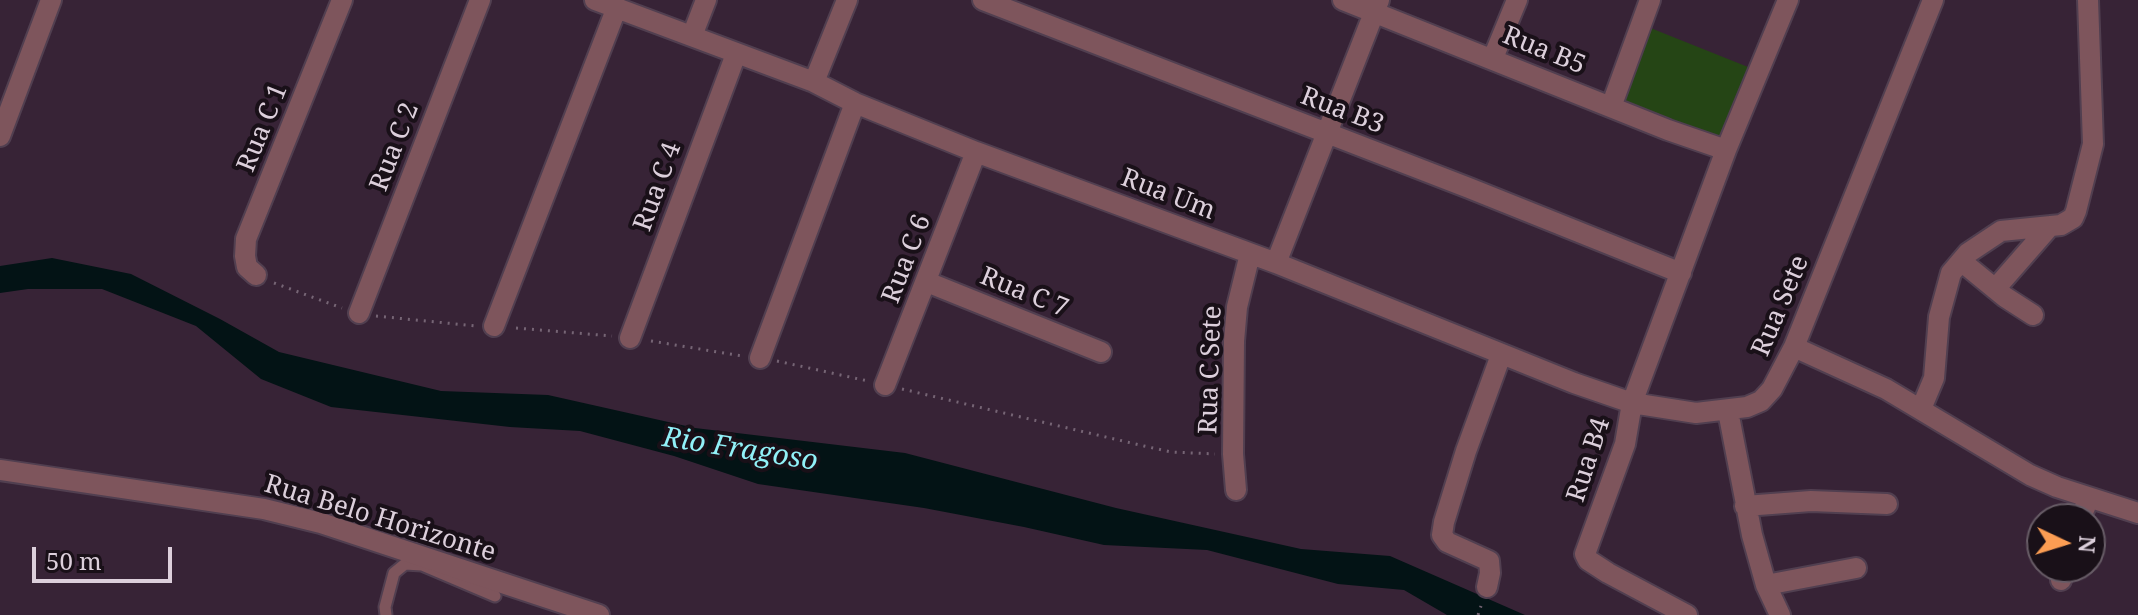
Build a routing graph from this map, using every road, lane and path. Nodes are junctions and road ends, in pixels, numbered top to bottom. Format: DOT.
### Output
graph roads {
  1 [pos="51,0"];
  2 [pos="342,0"];
  3 [pos="480,0"];
  4 [pos="595,0"];
  5 [pos="706,0"];
  6 [pos="847,0"];
  7 [pos="983,0"];
  8 [pos="1343,0"];
  9 [pos="1517,0"];
  10 [pos="1650,0"];
  11 [pos="1788,0"];
  12 [pos="2088,0"];
  13 [pos="1929,1"];
  14 [pos="1376,6"];
  15 [pos="617,7"];
  16 [pos="692,36"];
  17 [pos="736,54"];
  18 [pos="1493,58"];
  19 [pos="814,82"];
  20 [pos="855,103"];
  21 [pos="1611,107"];
  22 [pos="1326,133"];
  23 [pos="0,136"];
  24 [pos="1726,150"];
  25 [pos="976,152"];
  26 [pos="2050,226"];
  27 [pos="1250,254"];
  28 [pos="1961,261"];
  29 [pos="1276,263"];
  30 [pos="1681,273"];
  31 [pos="256,275"];
  32 [pos="927,282"];
  33 [pos="1995,289"];
  34 [pos="359,313"];
  35 [pos="2033,315"];
  36 [pos="494,326"];
  37 [pos="630,338"];
  38 [pos="1794,347"];
  39 [pos="1101,352"];
  40 [pos="1501,355"];
  41 [pos="760,358"];
  42 [pos="885,385"];
  43 [pos="1632,403"];
  44 [pos="1921,409"];
  45 [pos="1728,411"];
  46 [pos="0,470"];
  47 [pos="1236,490"];
  48 [pos="2089,498"];
  49 [pos="2087,503"];
  50 [pos="1887,504"];
  51 [pos="1745,506"];
  52 [pos="2138,513"];
  53 [pos="1856,568"];
  54 [pos="1766,585"];
  55 [pos="1487,587"];
  56 [pos="495,596"];
  57 [pos="540,606"];
  58 [pos="1776,613"];
  59 [pos="386,615"];
  60 [pos="599,615"];
  61 [pos="1687,615"];
  1 -- 23 [label="street"];
  2 -- 31 [label="street, Rua C 1"];
  3 -- 34 [label="street, Rua C 2"];
  4 -- 15 [label="street, Rua Um"];
  5 -- 16 [label="street"];
  6 -- 19 [label="street"];
  7 -- 22 [label="street, Rua B3"];
  8 -- 14 [label="street, Rua B5"];
  9 -- 18 [label="street"];
  10 -- 21 [label="street"];
  11 -- 24 [label="street, Rua B4"];
  12 -- 26 [label="street"];
  13 -- 38 [label="street, Rua Sete"];
  14 -- 18 [label="street, Rua B5"];
  14 -- 22 [label="street"];
  15 -- 16 [label="street, Rua Um"];
  15 -- 36 [label="street"];
  16 -- 17 [label="street, Rua Um"];
  17 -- 19 [label="street, Rua Um"];
  17 -- 37 [label="street, Rua C 4"];
  18 -- 21 [label="street, Rua B5"];
  19 -- 20 [label="street, Rua Um"];
  20 -- 25 [label="street, Rua Um"];
  20 -- 41 [label="street"];
  21 -- 24 [label="street, Rua B5"];
  22 -- 29 [label="street"];
  22 -- 30 [label="street, Rua B3"];
  24 -- 30 [label="street, Rua B4"];
  25 -- 27 [label="street, Rua Um"];
  25 -- 32 [label="street, Rua C 6"];
  26 -- 28 [label="street"];
  26 -- 33 [label="street"];
  27 -- 29 [label="street, Rua Um"];
  27 -- 47 [label="street, Rua C Sete"];
  28 -- 33 [label="street"];
  28 -- 44 [label="street"];
  29 -- 40 [label="street, Rua Um"];
  30 -- 43 [label="street, Rua B4"];
  32 -- 39 [label="street, Rua C 7"];
  32 -- 42 [label="street, Rua C 6"];
  33 -- 35 [label="street"];
  38 -- 44 [label="street"];
  38 -- 45 [label="street, Rua Sete"];
  40 -- 43 [label="street, Rua Um"];
  40 -- 55 [label="street"];
  43 -- 45 [label="street, Rua Um"];
  43 -- 61 [label="street, Rua B4"];
  44 -- 48 [label="street"];
  45 -- 51 [label="street"];
  46 -- 57 [label="street, Rua Belo Horizonte"];
  48 -- 49 [label="street"];
  48 -- 52 [label="street"];
  50 -- 51 [label="street"];
  51 -- 54 [label="street"];
  53 -- 54 [label="street"];
  54 -- 58 [label="street"];
  56 -- 59 [label="lane"];
  57 -- 60 [label="street, Rua Belo Horizonte"];
}
